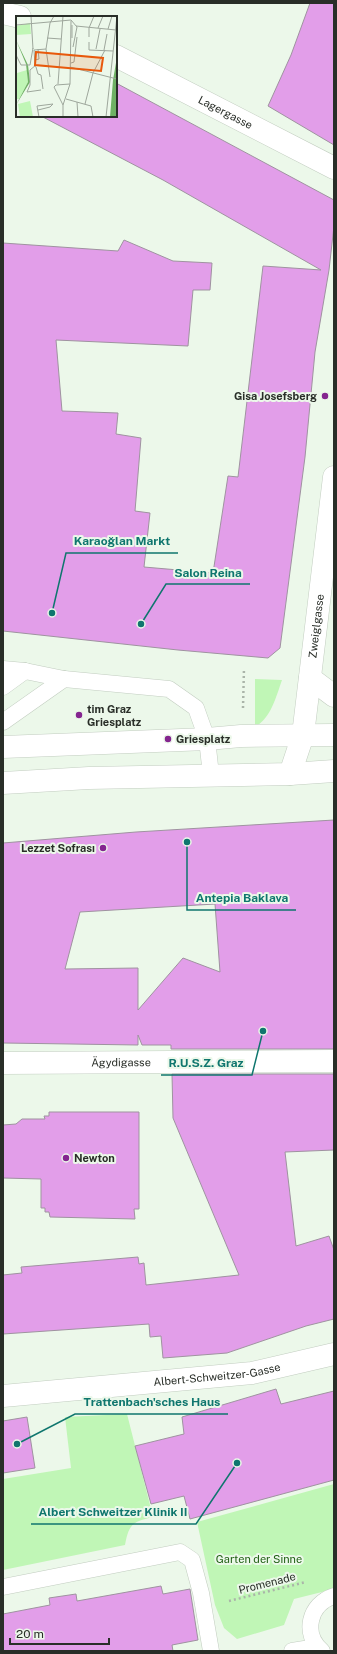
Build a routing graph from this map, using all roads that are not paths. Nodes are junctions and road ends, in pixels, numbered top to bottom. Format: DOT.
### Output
graph roads {
  1 [pos="3,12"];
  2 [pos="17,16"];
  3 [pos="117,57"];
  4 [pos="334,168"];
  5 [pos="334,477"];
  6 [pos="3,669"];
  7 [pos="25,671"];
  8 [pos="310,678"];
  9 [pos="64,679"];
  10 [pos="3,687"];
  11 [pos="334,696"];
  12 [pos="3,722"];
  13 [pos="334,735"];
  14 [pos="303,736"];
  15 [pos="207,739"];
  16 [pos="3,747"];
  17 [pos="334,772"];
  18 [pos="290,774"];
  19 [pos="212,775"];
  20 [pos="3,778"];
  21 [pos="88,778"];
  22 [pos="3,783"];
  23 [pos="334,1061"];
  24 [pos="3,1063"];
  25 [pos="334,1354"];
  26 [pos="3,1396"];
  27 [pos="3,1587"];
  28 [pos="334,1596"];
  29 [pos="320,1649"];
  30 [pos="211,1651"];
  31 [pos="292,1651"];
  1 -- 2 [label="main road"];
  3 -- 4 [label="main road, Lagergasse"];
  5 -- 8 [label="main road, Zweiglgasse"];
  6 -- 7 [label="lane"];
  7 -- 9 [label="lane"];
  7 -- 10 [label="lane"];
  8 -- 11 [label="main road"];
  8 -- 14 [label="main road, Zweiglgasse"];
  9 -- 12 [label="lane"];
  9 -- 15 [label="lane"];
  13 -- 14 [label="main road"];
  14 -- 15 [label="main road"];
  14 -- 18 [label="main road, Zweiglgasse"];
  15 -- 16 [label="main road"];
  15 -- 19 [label="lane"];
  17 -- 18 [label="main road"];
  18 -- 19 [label="main road"];
  19 -- 21 [label="main road"];
  20 -- 21 [label="lane"];
  21 -- 22 [label="main road"];
  23 -- 24 [label="main road, Ägydigasse"];
  25 -- 26 [label="main road, Albert-Schweitzer-Gasse"];
  27 -- 30 [label="lane"];
  28 -- 29 [label="lane"];
  29 -- 31 [label="lane"];
}
